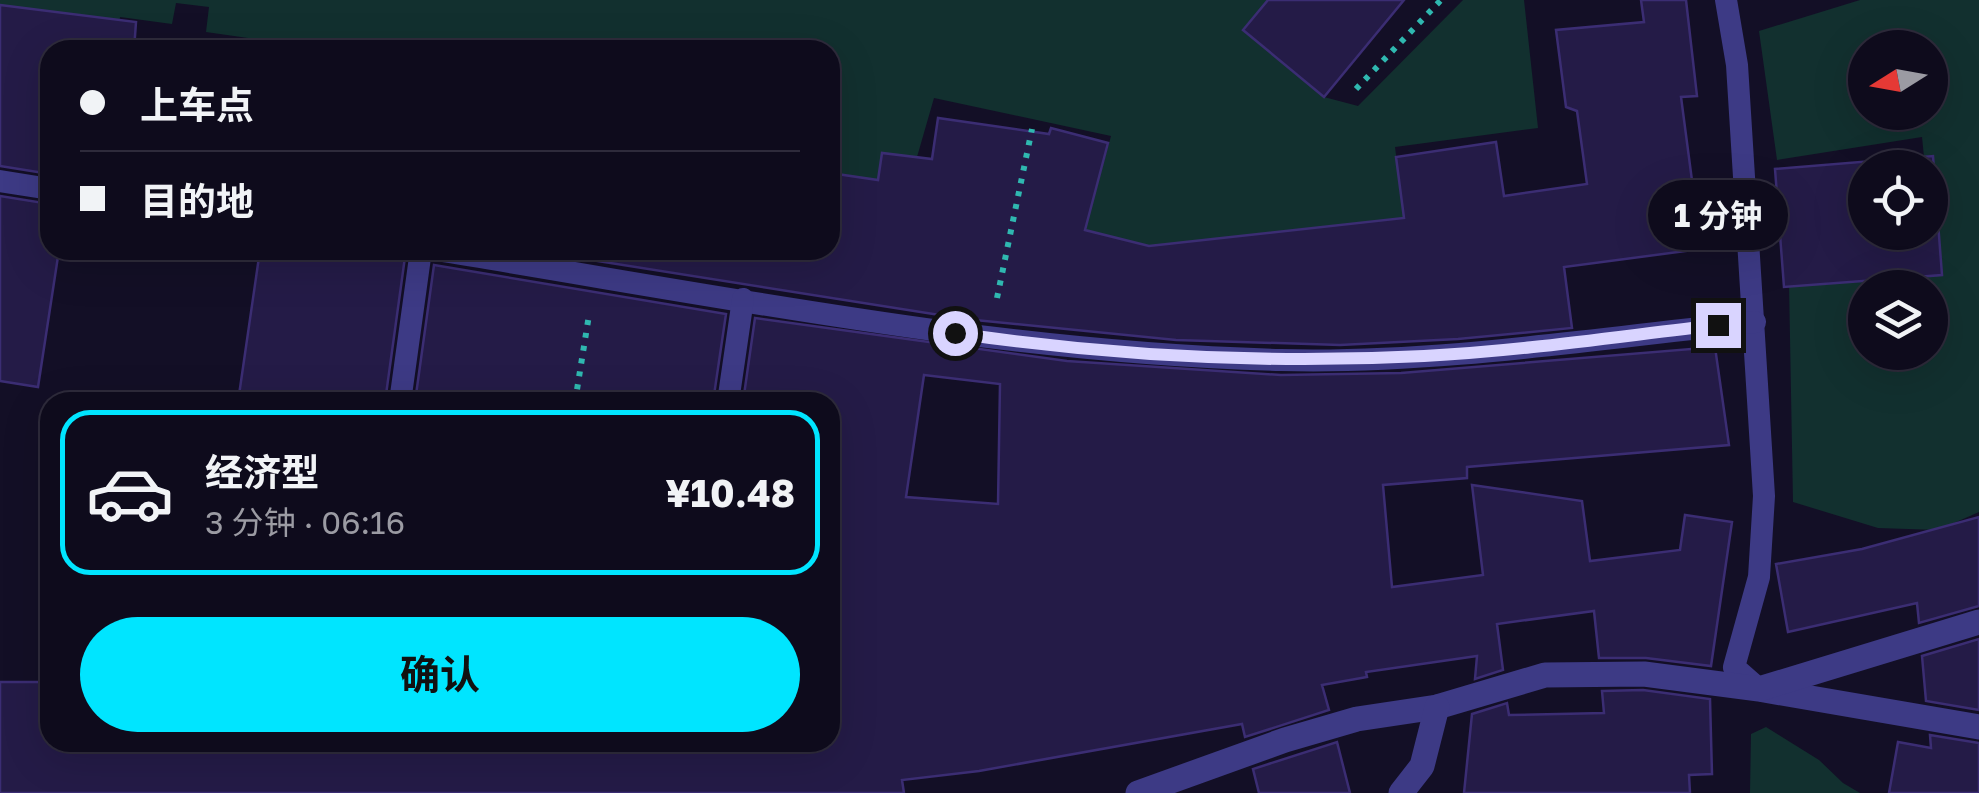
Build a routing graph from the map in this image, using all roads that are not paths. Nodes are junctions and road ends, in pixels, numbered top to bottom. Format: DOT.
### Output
graph roads {
  1 [pos="1726,0"];
  2 [pos="0,181"];
  3 [pos="40,187"];
  4 [pos="420,260"];
  5 [pos="497,260"];
  6 [pos="743,299"];
  7 [pos="1755,322"];
  8 [pos="401,392"];
  9 [pos="729,392"];
  10 [pos="1979,622"];
  11 [pos="1759,689"];
  12 [pos="1437,707"];
  13 [pos="1979,727"];
  14 [pos="1138,793"];
  15 [pos="1400,793"];
  1 -- 7 [label="lane"];
  2 -- 3 [label="lane"];
  4 -- 8 [label="lane"];
  5 -- 6 [label="lane"];
  6 -- 7 [label="lane"];
  6 -- 9 [label="lane"];
  7 -- 11 [label="lane"];
  10 -- 11 [label="street"];
  11 -- 12 [label="street"];
  11 -- 13 [label="street"];
  12 -- 14 [label="street"];
  12 -- 15 [label="street"];
}
